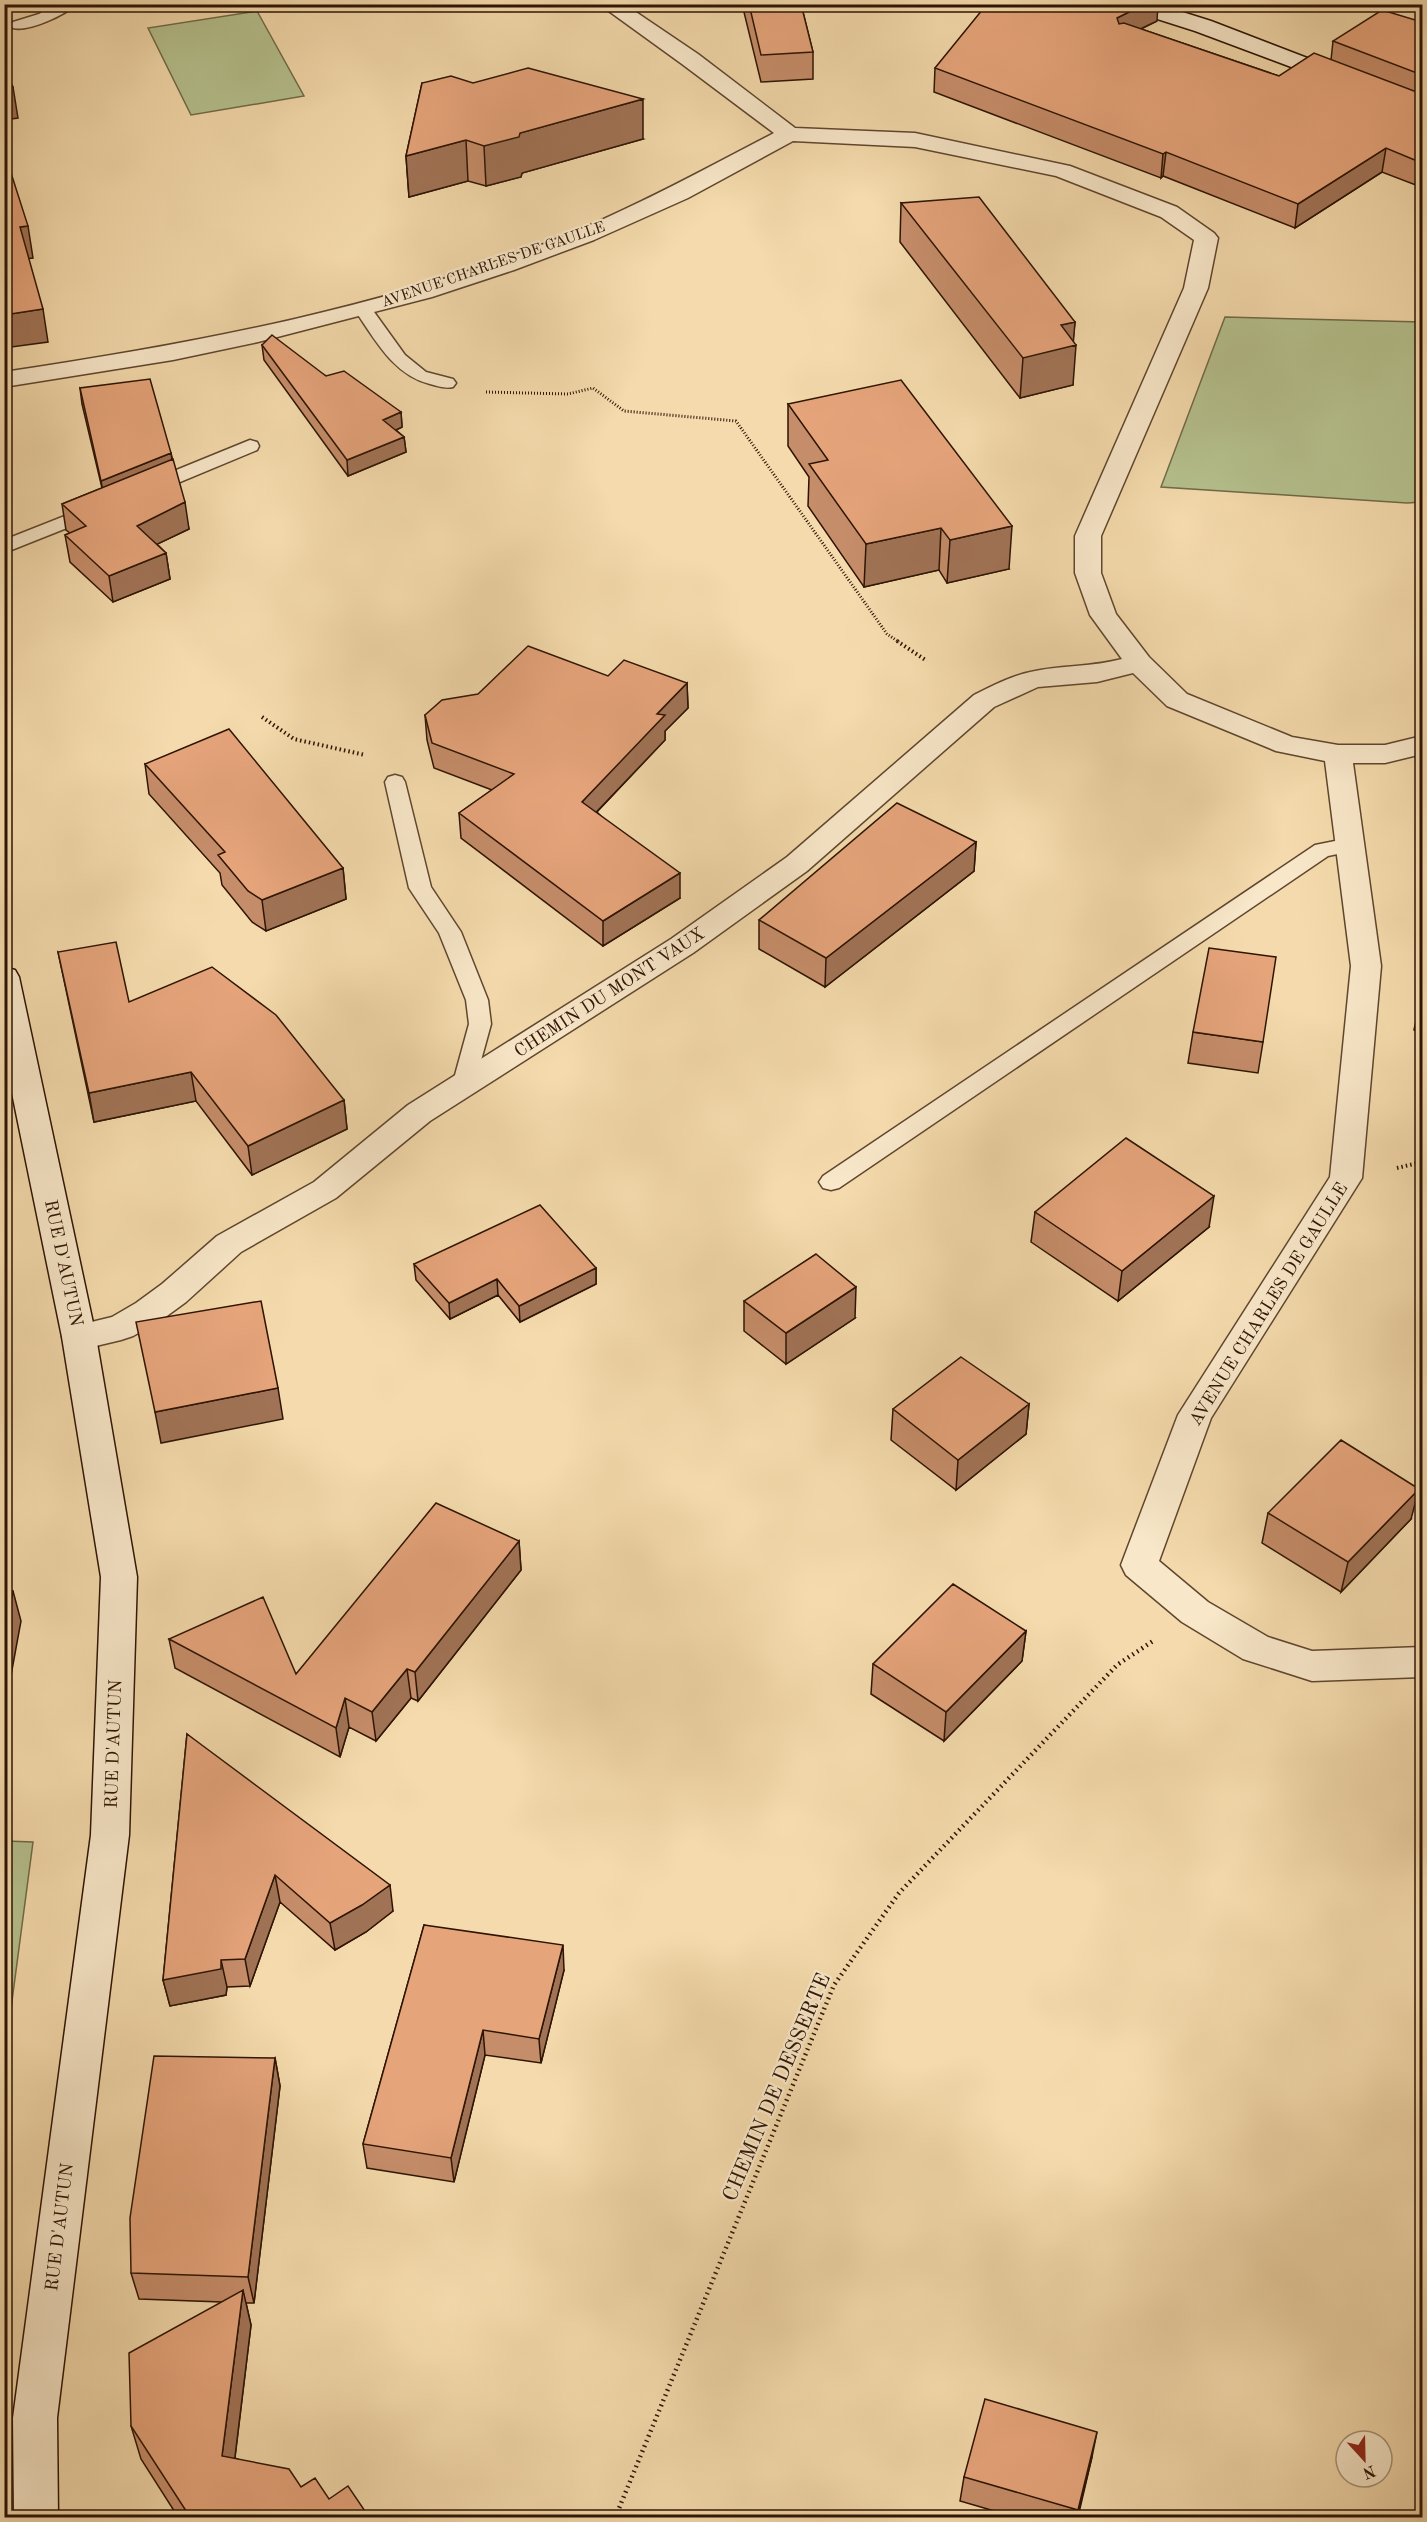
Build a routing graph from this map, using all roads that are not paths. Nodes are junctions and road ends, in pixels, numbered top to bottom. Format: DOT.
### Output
graph roads {
  1 [pos="69,4"];
  2 [pos="609,4"];
  3 [pos="1134,4"];
  4 [pos="19,25"];
  5 [pos="1422,109"];
  6 [pos="789,134"];
  7 [pos="363,309"];
  8 [pos="4,380"];
  9 [pos="447,383"];
  10 [pos="250,446"];
  11 [pos="132,495"];
  12 [pos="111,503"];
  13 [pos="4,547"];
  14 [pos="1139,663"];
  15 [pos="1422,745"];
  16 [pos="1338,754"];
  17 [pos="395,782"];
  18 [pos="1350,845"];
  19 [pos="4,977"];
  20 [pos="463,1086"];
  21 [pos="831,1182"];
  22 [pos="79,1336"];
  23 [pos="1422,1662"];
  24 [pos="36,2517"];
  1 -- 4 [label="lane"];
  2 -- 6 [label="street"];
  3 -- 5 [label="street"];
  6 -- 7 [label="street, AVENUE CHARLES DE GAULLE"];
  6 -- 14 [label="street"];
  7 -- 8 [label="street, AVENUE CHARLES DE GAULLE"];
  7 -- 9 [label="lane"];
  10 -- 11 [label="lane"];
  12 -- 13 [label="lane"];
  14 -- 16 [label="street"];
  14 -- 20 [label="street, CHEMIN DU MONT VAUX"];
  15 -- 16 [label="street"];
  16 -- 18 [label="street, AVENUE CHARLES DE GAULLE"];
  17 -- 20 [label="lane"];
  18 -- 21 [label="lane"];
  18 -- 23 [label="street, AVENUE CHARLES DE GAULLE"];
  19 -- 22 [label="street, RUE D'AUTUN"];
  20 -- 22 [label="street, CHEMIN DU MONT VAUX"];
  22 -- 24 [label="street, RUE D'AUTUN"];
}
